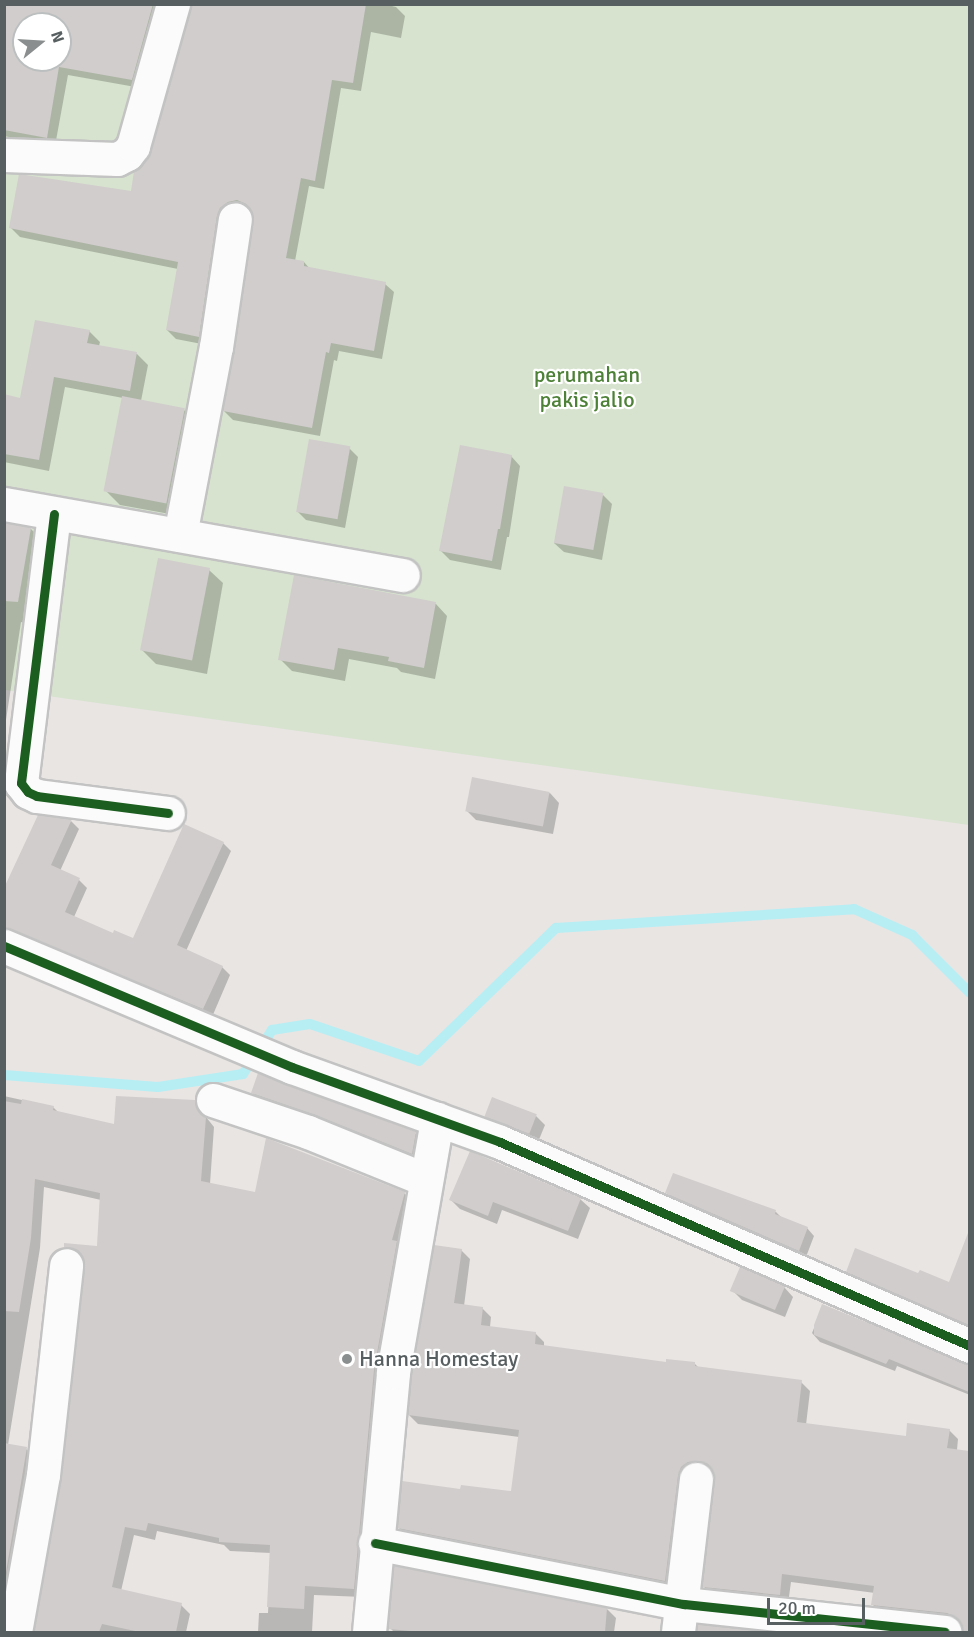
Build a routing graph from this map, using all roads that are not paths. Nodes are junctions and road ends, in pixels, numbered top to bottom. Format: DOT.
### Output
graph roads {
  1 [pos="173,4"];
  2 [pos="4,155"];
  3 [pos="235,219"];
  4 [pos="4,504"];
  5 [pos="54,514"];
  6 [pos="180,535"];
  7 [pos="403,575"];
  8 [pos="168,813"];
  9 [pos="4,946"];
  10 [pos="213,1100"];
  11 [pos="437,1119"];
  12 [pos="426,1180"];
  13 [pos="66,1265"];
  14 [pos="969,1346"];
  15 [pos="696,1479"];
  16 [pos="375,1543"];
  17 [pos="681,1618"];
  18 [pos="15,1632"];
  19 [pos="369,1632"];
  20 [pos="944,1632"];
  1 -- 2 [label="street"];
  3 -- 6 [label="street"];
  4 -- 5 [label="street"];
  5 -- 6 [label="street"];
  5 -- 8 [label="street"];
  6 -- 7 [label="street"];
  9 -- 11 [label="street"];
  10 -- 12 [label="street"];
  11 -- 12 [label="street"];
  11 -- 14 [label="street"];
  12 -- 16 [label="street"];
  13 -- 18 [label="street"];
  15 -- 17 [label="street"];
  16 -- 17 [label="street"];
  16 -- 19 [label="street"];
  17 -- 20 [label="street"];
}
